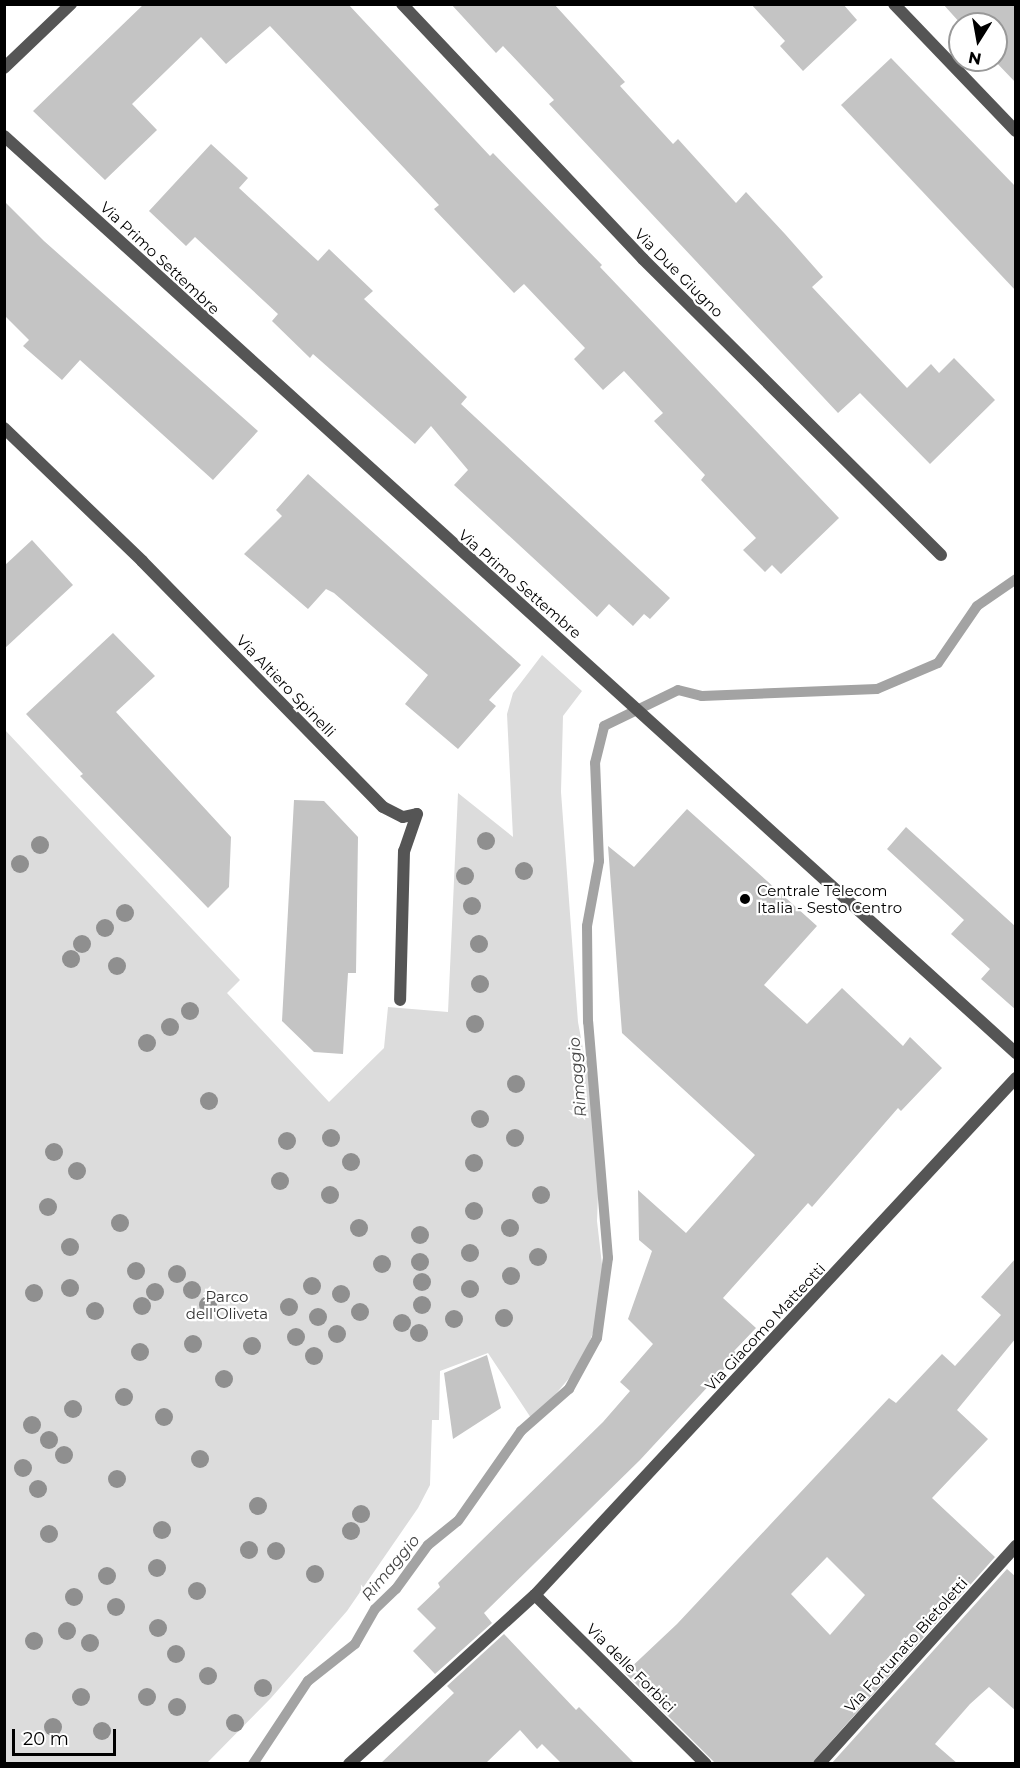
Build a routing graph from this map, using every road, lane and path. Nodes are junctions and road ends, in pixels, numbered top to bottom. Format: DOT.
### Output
graph roads {
  1 [pos="71,4"];
  2 [pos="402,4"];
  3 [pos="894,4"];
  4 [pos="4,68"];
  5 [pos="1016,130"];
  6 [pos="4,136"];
  7 [pos="4,428"];
  8 [pos="941,555"];
  9 [pos="400,1000"];
  10 [pos="1016,1053"];
  11 [pos="1016,1078"];
  12 [pos="1016,1546"];
  13 [pos="535,1595"];
  14 [pos="349,1764"];
  15 [pos="706,1764"];
  16 [pos="819,1764"];
  1 -- 4 [label="street"];
  2 -- 8 [label="street, Via Due Giugno"];
  3 -- 5 [label="street"];
  6 -- 10 [label="street, Via Primo Settembre"];
  7 -- 9 [label="street, Via Altiero Spinelli"];
  11 -- 13 [label="street, Via Giacomo Matteotti"];
  12 -- 16 [label="street, Via Fortunato Bietoletti"];
  13 -- 14 [label="street, Via Giacomo Matteotti"];
  13 -- 15 [label="street, Via delle Forbici"];
}
